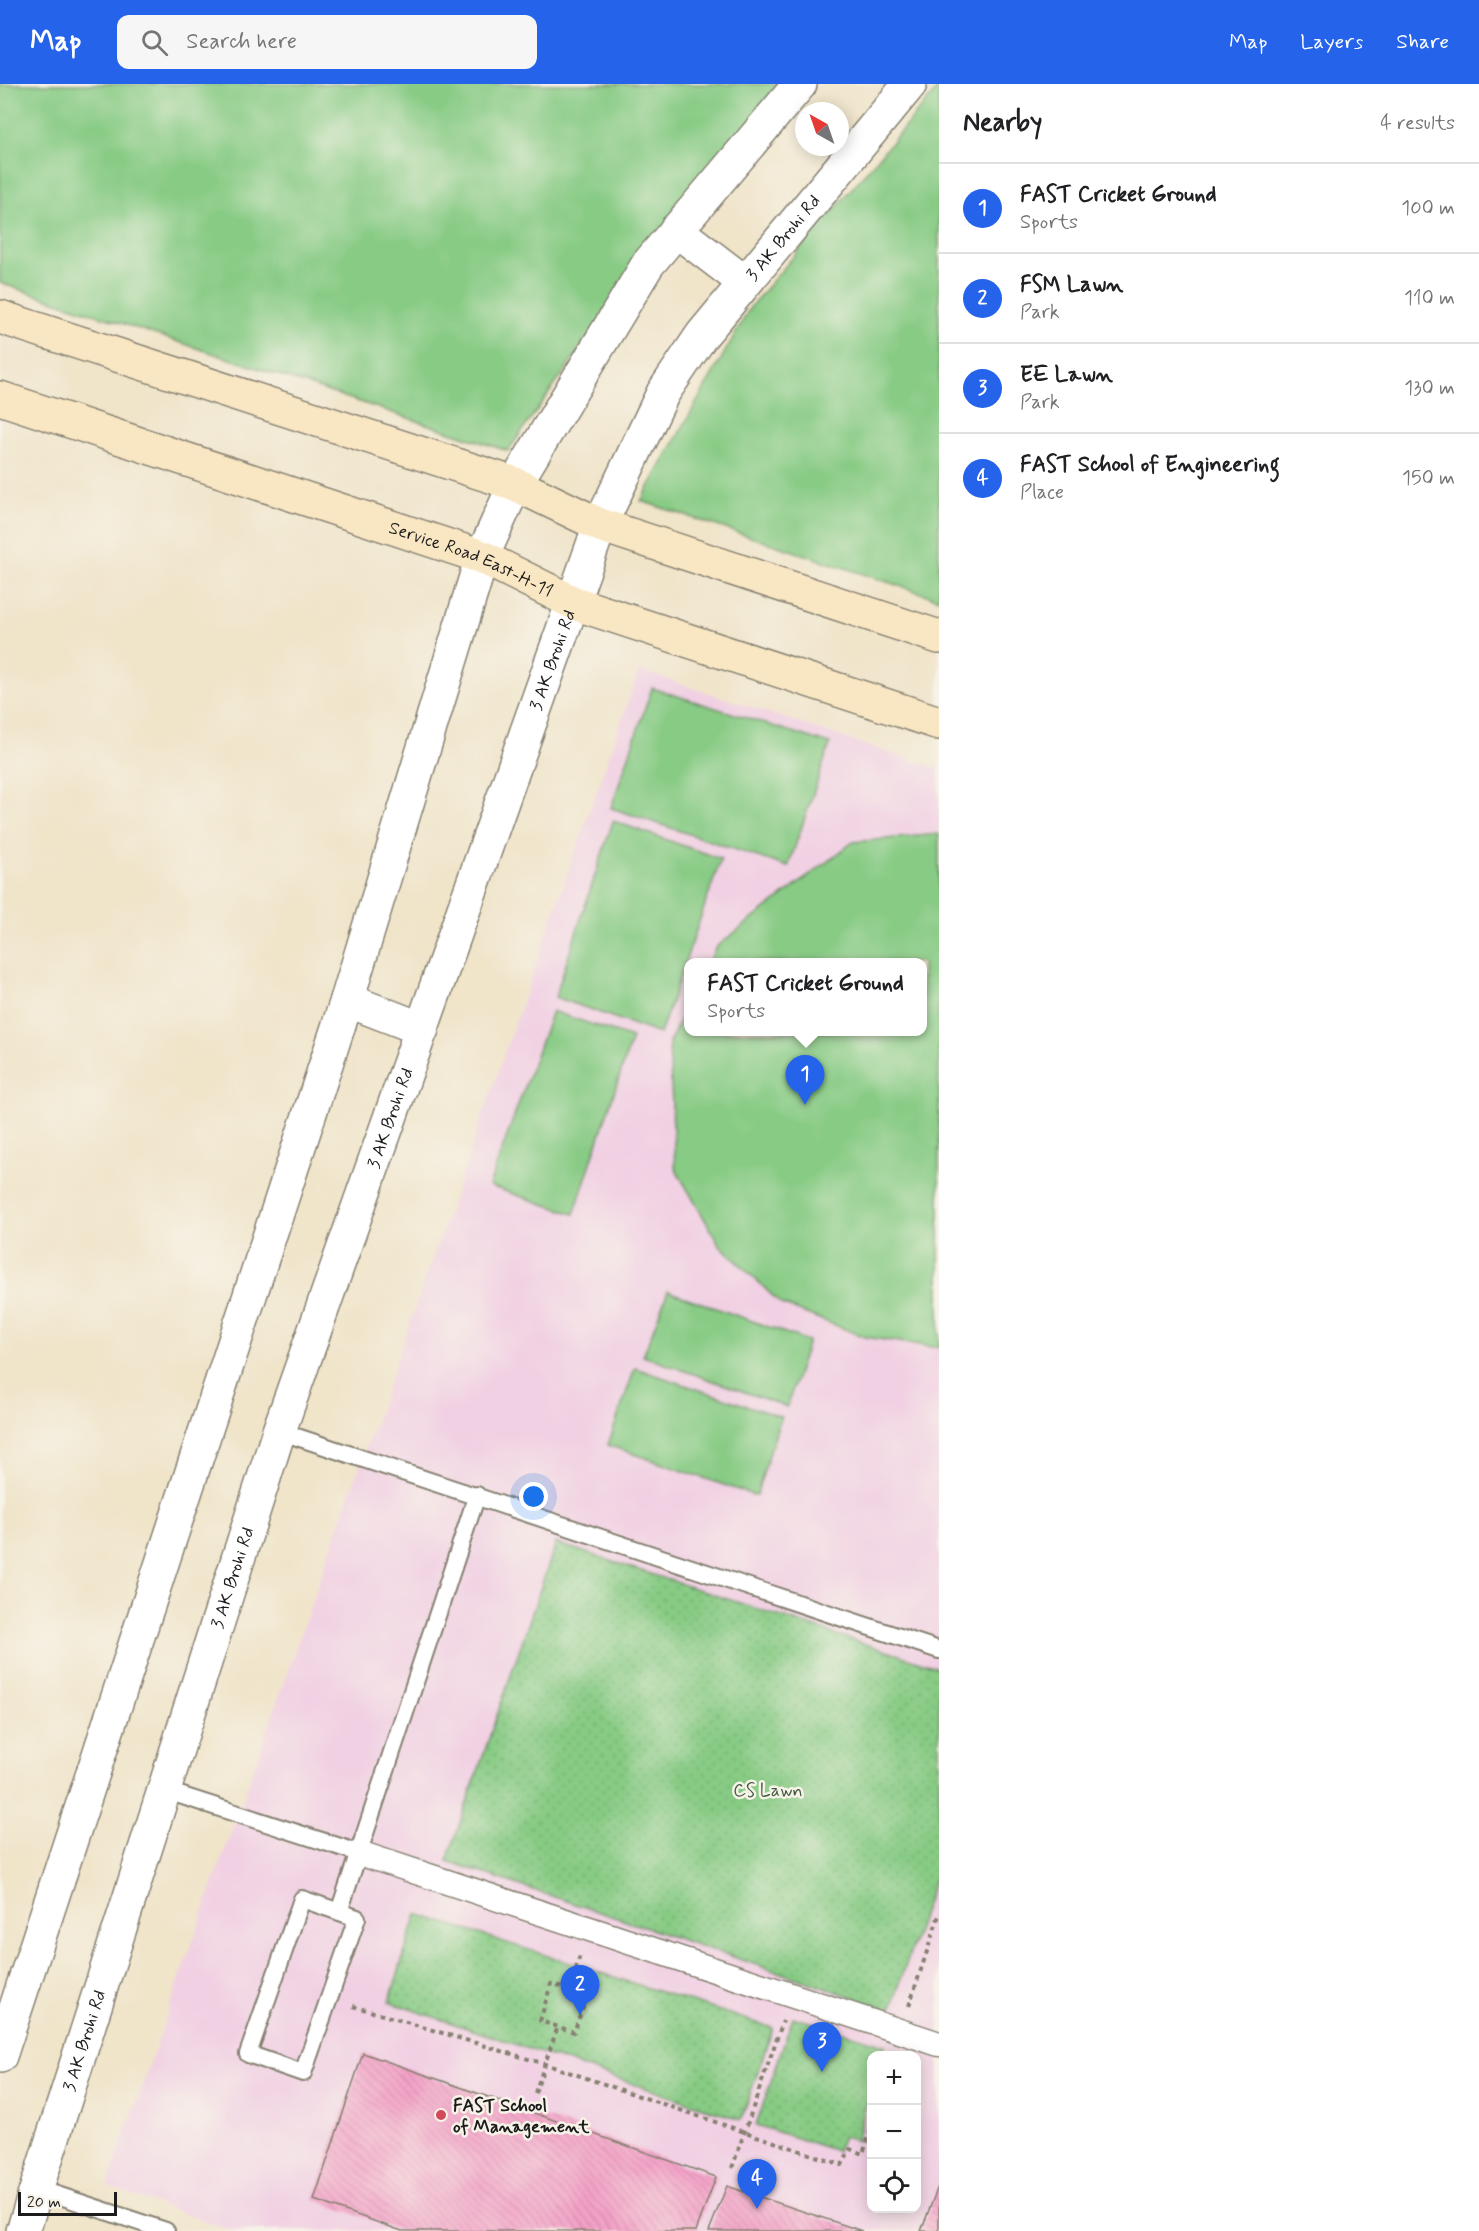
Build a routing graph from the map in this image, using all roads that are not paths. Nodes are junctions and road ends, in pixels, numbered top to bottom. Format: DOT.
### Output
graph roads {
  1 [pos="800,84"];
  2 [pos="910,84"];
  3 [pos="676,230"];
  4 [pos="744,282"];
  5 [pos="0,316"];
  6 [pos="0,398"];
  7 [pos="515,483"];
  8 [pos="600,525"];
  9 [pos="482,557"];
  10 [pos="574,603"];
  11 [pos="939,637"];
  12 [pos="939,723"];
  13 [pos="348,1000"];
  14 [pos="422,1029"];
  15 [pos="279,1431"];
  16 [pos="477,1495"];
  17 [pos="939,1650"];
  18 [pos="164,1790"];
  19 [pos="359,1853"];
  20 [pos="339,1912"];
  21 [pos="939,2044"];
  22 [pos="0,2056"];
  23 [pos="36,2188"];
  24 [pos="23,2231"];
  25 [pos="166,2231"];
  1 -- 3 [label="street"];
  2 -- 4 [label="street, 3 AK Brohi Rd"];
  3 -- 4 [label="street"];
  3 -- 7 [label="street"];
  4 -- 8 [label="street, 3 AK Brohi Rd"];
  5 -- 7 [label="main road"];
  6 -- 9 [label="main road, Service Road East-H-11"];
  7 -- 8 [label="main road"];
  7 -- 9 [label="street"];
  8 -- 10 [label="street, 3 AK Brohi Rd"];
  8 -- 11 [label="main road"];
  9 -- 10 [label="main road, Service Road East-H-11"];
  9 -- 13 [label="street"];
  10 -- 12 [label="main road, Service Road East-H-11"];
  10 -- 14 [label="street, 3 AK Brohi Rd"];
  13 -- 14 [label="street"];
  13 -- 22 [label="street"];
  14 -- 15 [label="street, 3 AK Brohi Rd"];
  15 -- 16 [label="lane"];
  15 -- 18 [label="street, 3 AK Brohi Rd"];
  16 -- 17 [label="lane"];
  16 -- 19 [label="lane"];
  18 -- 19 [label="lane"];
  18 -- 23 [label="street, 3 AK Brohi Rd"];
  19 -- 20 [label="lane"];
  19 -- 21 [label="street"];
  20 -- 20 [label="lane"];
  23 -- 24 [label="street, 3 AK Brohi Rd"];
  23 -- 25 [label="lane"];
}
